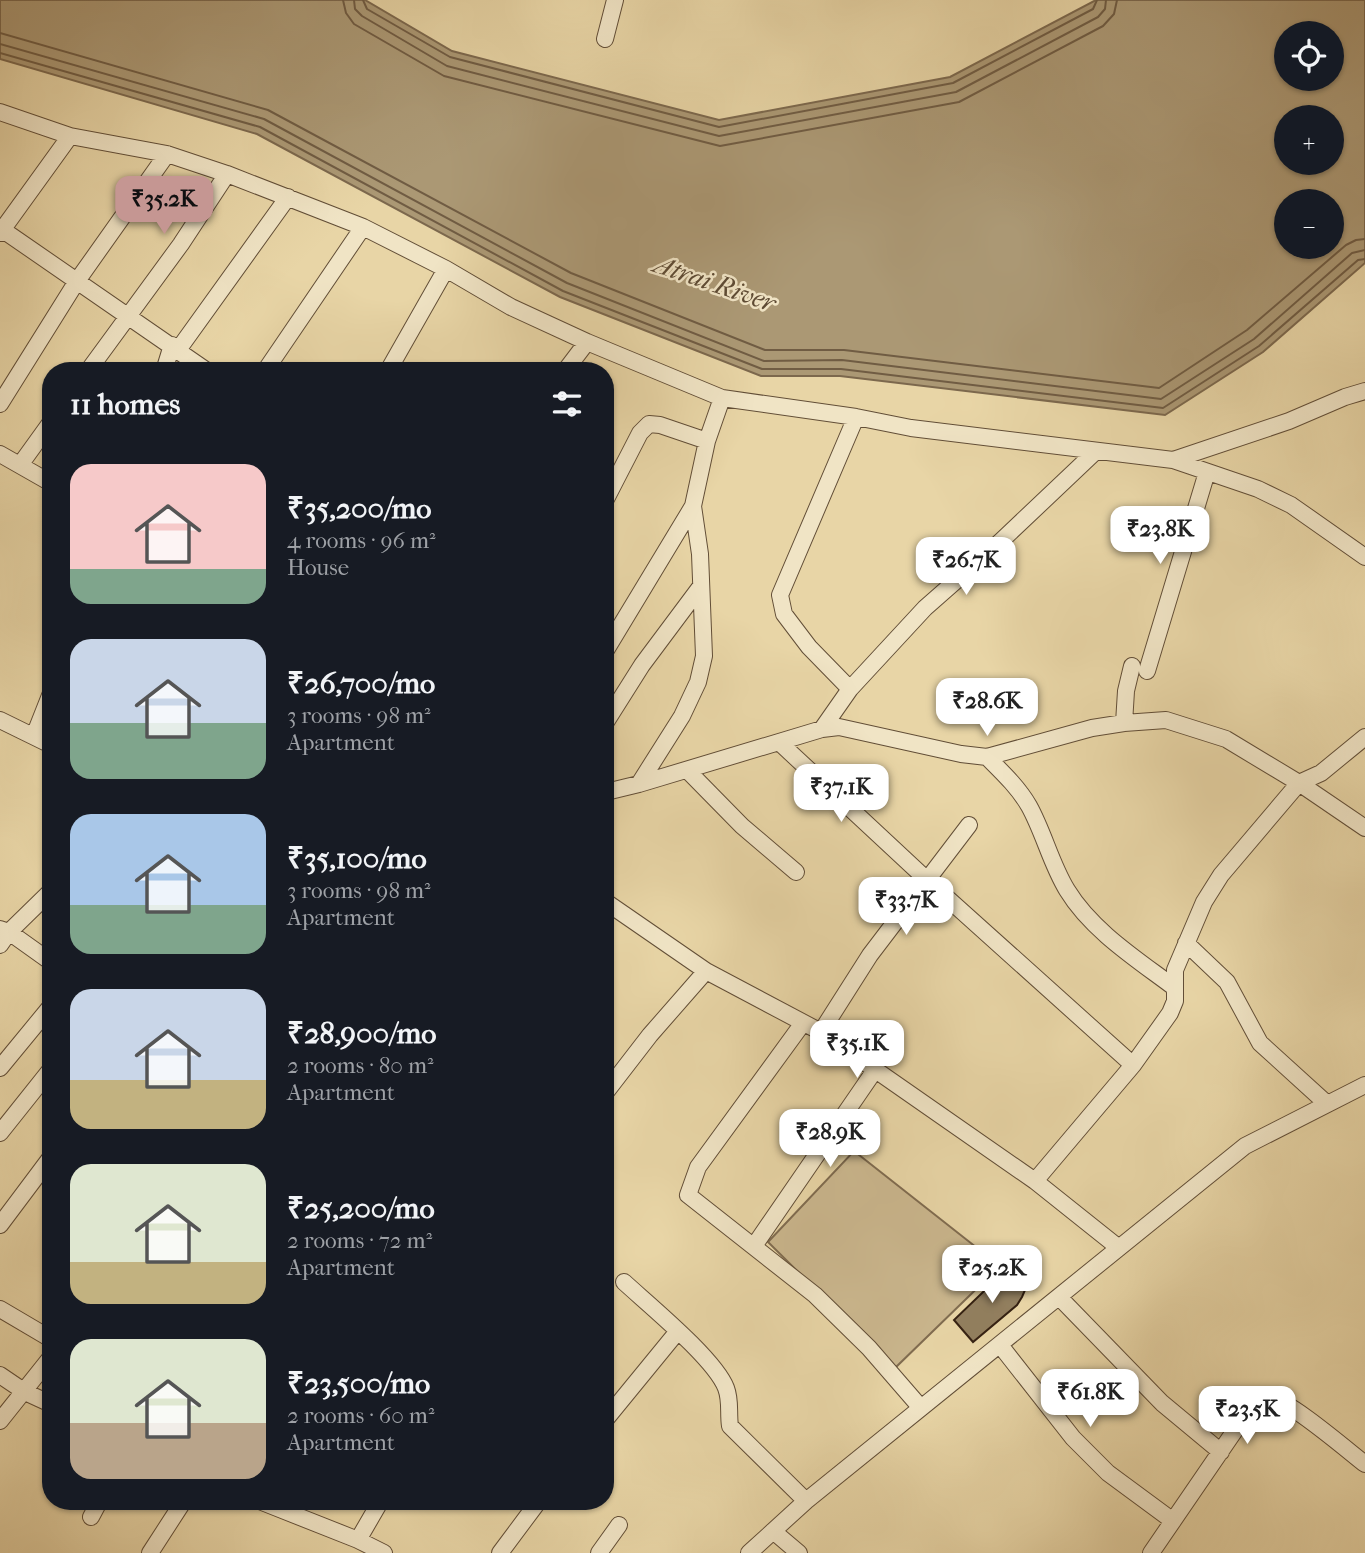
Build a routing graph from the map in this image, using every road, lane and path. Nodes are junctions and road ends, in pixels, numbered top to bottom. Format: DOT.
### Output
graph roads {
  1 [pos="615,0"];
  2 [pos="605,39"];
  3 [pos="0,112"];
  4 [pos="70,136"];
  5 [pos="167,154"];
  6 [pos="228,174"];
  7 [pos="288,197"];
  8 [pos="363,227"];
  9 [pos="1,230"];
  10 [pos="446,269"];
  11 [pos="77,281"];
  12 [pos="127,317"];
  13 [pos="587,342"];
  14 [pos="175,348"];
  15 [pos="94,362"];
  16 [pos="168,362"];
  17 [pos="194,362"];
  18 [pos="271,362"];
  19 [pos="393,362"];
  20 [pos="572,362"];
  21 [pos="1365,391"];
  22 [pos="722,398"];
  23 [pos="0,404"];
  24 [pos="856,417"];
  25 [pos="42,434"];
  26 [pos="707,441"];
  27 [pos="1095,452"];
  28 [pos="0,454"];
  29 [pos="1173,460"];
  30 [pos="20,465"];
  31 [pos="1207,472"];
  32 [pos="42,478"];
  33 [pos="614,483"];
  34 [pos="693,506"];
  35 [pos="1365,557"];
  36 [pos="701,586"];
  37 [pos="614,631"];
  38 [pos="850,689"];
  39 [pos="614,709"];
  40 [pos="42,716"];
  41 [pos="0,720"];
  42 [pos="1124,723"];
  43 [pos="822,729"];
  44 [pos="34,736"];
  45 [pos="1365,737"];
  46 [pos="42,740"];
  47 [pos="780,743"];
  48 [pos="987,757"];
  49 [pos="687,770"];
  50 [pos="1299,783"];
  51 [pos="639,784"];
  52 [pos="614,790"];
  53 [pos="969,825"];
  54 [pos="1365,828"];
  55 [pos="796,872"];
  56 [pos="926,879"];
  57 [pos="42,899"];
  58 [pos="614,908"];
  59 [pos="3,935"];
  60 [pos="1186,943"];
  61 [pos="42,957"];
  62 [pos="706,971"];
  63 [pos="1175,988"];
  64 [pos="42,1017"];
  65 [pos="803,1023"];
  66 [pos="821,1032"];
  67 [pos="1133,1065"];
  68 [pos="0,1068"];
  69 [pos="875,1070"];
  70 [pos="42,1080"];
  71 [pos="614,1082"];
  72 [pos="1365,1085"];
  73 [pos="1326,1103"];
  74 [pos="0,1133"];
  75 [pos="42,1169"];
  76 [pos="1035,1181"];
  77 [pos="0,1225"];
  78 [pos="754,1246"];
  79 [pos="1119,1248"];
  80 [pos="624,1282"];
  81 [pos="1059,1297"];
  82 [pos="0,1309"];
  83 [pos="678,1331"];
  84 [pos="42,1334"];
  85 [pos="1000,1345"];
  86 [pos="42,1369"];
  87 [pos="0,1375"];
  88 [pos="25,1392"];
  89 [pos="42,1400"];
  90 [pos="921,1408"];
  91 [pos="614,1409"];
  92 [pos="0,1421"];
  93 [pos="1221,1452"];
  94 [pos="1365,1464"];
  95 [pos="806,1501"];
  96 [pos="95,1510"];
  97 [pos="178,1510"];
  98 [pos="282,1510"];
  99 [pos="375,1510"];
  100 [pos="532,1510"];
  101 [pos="91,1517"];
  102 [pos="1173,1521"];
  103 [pos="619,1525"];
  104 [pos="773,1531"];
  105 [pos="358,1540"];
  106 [pos="150,1553"];
  107 [pos="384,1553"];
  108 [pos="499,1553"];
  109 [pos="599,1553"];
  110 [pos="749,1553"];
  111 [pos="799,1553"];
  112 [pos="1151,1553"];
  1 -- 2 [label="street"];
  3 -- 4 [label="street"];
  4 -- 5 [label="street"];
  4 -- 9 [label="street"];
  5 -- 6 [label="street"];
  5 -- 11 [label="street"];
  6 -- 7 [label="street"];
  6 -- 12 [label="street"];
  7 -- 8 [label="street"];
  7 -- 14 [label="street"];
  8 -- 10 [label="street"];
  8 -- 18 [label="street"];
  9 -- 11 [label="street"];
  10 -- 13 [label="street"];
  10 -- 19 [label="street"];
  11 -- 12 [label="street"];
  11 -- 23 [label="street"];
  12 -- 14 [label="street"];
  12 -- 15 [label="street"];
  13 -- 20 [label="street"];
  13 -- 22 [label="street"];
  14 -- 16 [label="street"];
  14 -- 17 [label="street"];
  21 -- 29 [label="street"];
  22 -- 24 [label="street"];
  22 -- 26 [label="street"];
  24 -- 27 [label="street"];
  24 -- 38 [label="street"];
  25 -- 30 [label="street"];
  26 -- 33 [label="street"];
  26 -- 34 [label="street"];
  27 -- 29 [label="street"];
  27 -- 38 [label="street"];
  28 -- 30 [label="street"];
  29 -- 31 [label="street"];
  30 -- 32 [label="street"];
  31 -- 35 [label="street"];
  31 -- 42 [label="street"];
  34 -- 36 [label="street"];
  34 -- 37 [label="street"];
  36 -- 39 [label="street"];
  36 -- 51 [label="street"];
  38 -- 43 [label="street"];
  40 -- 44 [label="street"];
  41 -- 44 [label="street"];
  42 -- 48 [label="street"];
  42 -- 50 [label="street"];
  43 -- 47 [label="street"];
  43 -- 48 [label="street"];
  44 -- 46 [label="street"];
  45 -- 50 [label="street"];
  47 -- 49 [label="street"];
  47 -- 56 [label="street"];
  48 -- 63 [label="street"];
  49 -- 51 [label="street"];
  49 -- 55 [label="street"];
  50 -- 54 [label="street"];
  50 -- 60 [label="street"];
  51 -- 52 [label="street"];
  53 -- 56 [label="street"];
  56 -- 66 [label="street"];
  56 -- 67 [label="street"];
  57 -- 59 [label="street"];
  58 -- 62 [label="street"];
  59 -- 61 [label="street"];
  60 -- 63 [label="street"];
  60 -- 73 [label="street"];
  62 -- 65 [label="street"];
  62 -- 71 [label="street"];
  63 -- 67 [label="street"];
  64 -- 68 [label="street"];
  65 -- 66 [label="street"];
  65 -- 78 [label="street"];
  66 -- 69 [label="street"];
  67 -- 76 [label="street"];
  69 -- 76 [label="street"];
  69 -- 78 [label="street"];
  70 -- 74 [label="street"];
  72 -- 73 [label="street"];
  73 -- 79 [label="street"];
  75 -- 77 [label="street"];
  76 -- 79 [label="street"];
  78 -- 90 [label="street"];
  79 -- 81 [label="street"];
  80 -- 83 [label="street"];
  81 -- 85 [label="street"];
  81 -- 93 [label="street"];
  82 -- 84 [label="street"];
  83 -- 91 [label="street"];
  83 -- 95 [label="street"];
  85 -- 90 [label="street"];
  85 -- 102 [label="street"];
  86 -- 88 [label="street"];
  87 -- 88 [label="street"];
  88 -- 89 [label="street"];
  88 -- 92 [label="street"];
  90 -- 95 [label="street"];
  93 -- 94 [label="street"];
  93 -- 102 [label="street"];
  95 -- 104 [label="street"];
  96 -- 101 [label="street"];
  97 -- 106 [label="street"];
  98 -- 105 [label="street"];
  99 -- 105 [label="street"];
  100 -- 108 [label="street"];
  102 -- 112 [label="street"];
  103 -- 109 [label="street"];
  104 -- 110 [label="street"];
  104 -- 111 [label="street"];
  105 -- 107 [label="street"];
}
